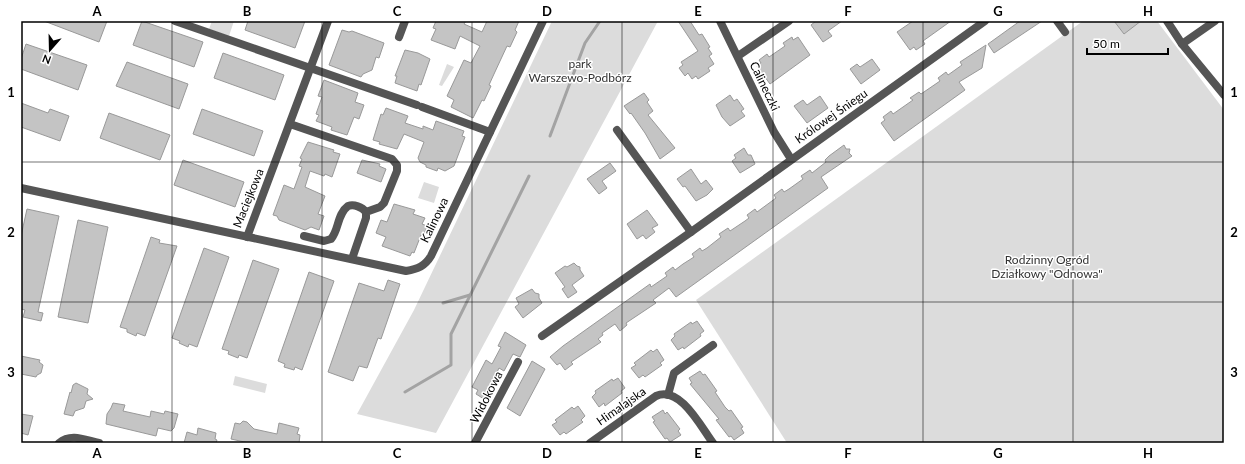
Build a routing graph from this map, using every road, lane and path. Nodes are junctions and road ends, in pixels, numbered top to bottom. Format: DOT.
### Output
graph roads {
  1 [pos="175,21"];
  2 [pos="328,21"];
  3 [pos="405,21"];
  4 [pos="543,21"];
  5 [pos="720,21"];
  6 [pos="789,21"];
  7 [pos="985,21"];
  8 [pos="1056,21"];
  9 [pos="1167,21"];
  10 [pos="1215,21"];
  11 [pos="1065,32"];
  12 [pos="399,37"];
  13 [pos="1182,44"];
  14 [pos="738,56"];
  15 [pos="311,67"];
  16 [pos="1224,95"];
  17 [pos="290,124"];
  18 [pos="616,130"];
  19 [pos="490,132"];
  20 [pos="791,159"];
  21 [pos="21,188"];
  22 [pos="366,212"];
  23 [pos="691,232"];
  24 [pos="304,236"];
  25 [pos="247,237"];
  26 [pos="352,259"];
  27 [pos="542,336"];
  28 [pos="713,345"];
  29 [pos="518,362"];
  30 [pos="668,394"];
  31 [pos="59,443"];
  32 [pos="99,443"];
  33 [pos="475,443"];
  34 [pos="591,443"];
  35 [pos="713,443"];
  1 -- 15 [label="street"];
  2 -- 15 [label="street, Maciejkowa"];
  3 -- 12 [label="street"];
  4 -- 19 [label="street, Kalinowa"];
  5 -- 14 [label="street, Calineczki"];
  6 -- 14 [label="street"];
  7 -- 20 [label="street, Królowej Śniegu"];
  8 -- 11 [label="street"];
  9 -- 13 [label="street"];
  10 -- 13 [label="street"];
  13 -- 16 [label="street"];
  14 -- 20 [label="street, Calineczki"];
  15 -- 17 [label="street, Maciejkowa"];
  15 -- 19 [label="street"];
  17 -- 22 [label="street"];
  17 -- 25 [label="street, Maciejkowa"];
  18 -- 23 [label="street"];
  19 -- 26 [label="street, Kalinowa"];
  20 -- 23 [label="street, Królowej Śniegu"];
  21 -- 25 [label="street, Maciejkowa"];
  22 -- 24 [label="street"];
  22 -- 26 [label="street"];
  23 -- 27 [label="street, Królowej Śniegu"];
  25 -- 26 [label="street, Kalinowa"];
  28 -- 30 [label="street"];
  29 -- 33 [label="street, Widokowa"];
  30 -- 34 [label="street, Himalajska"];
  30 -- 35 [label="street"];
  31 -- 32 [label="street"];
}
